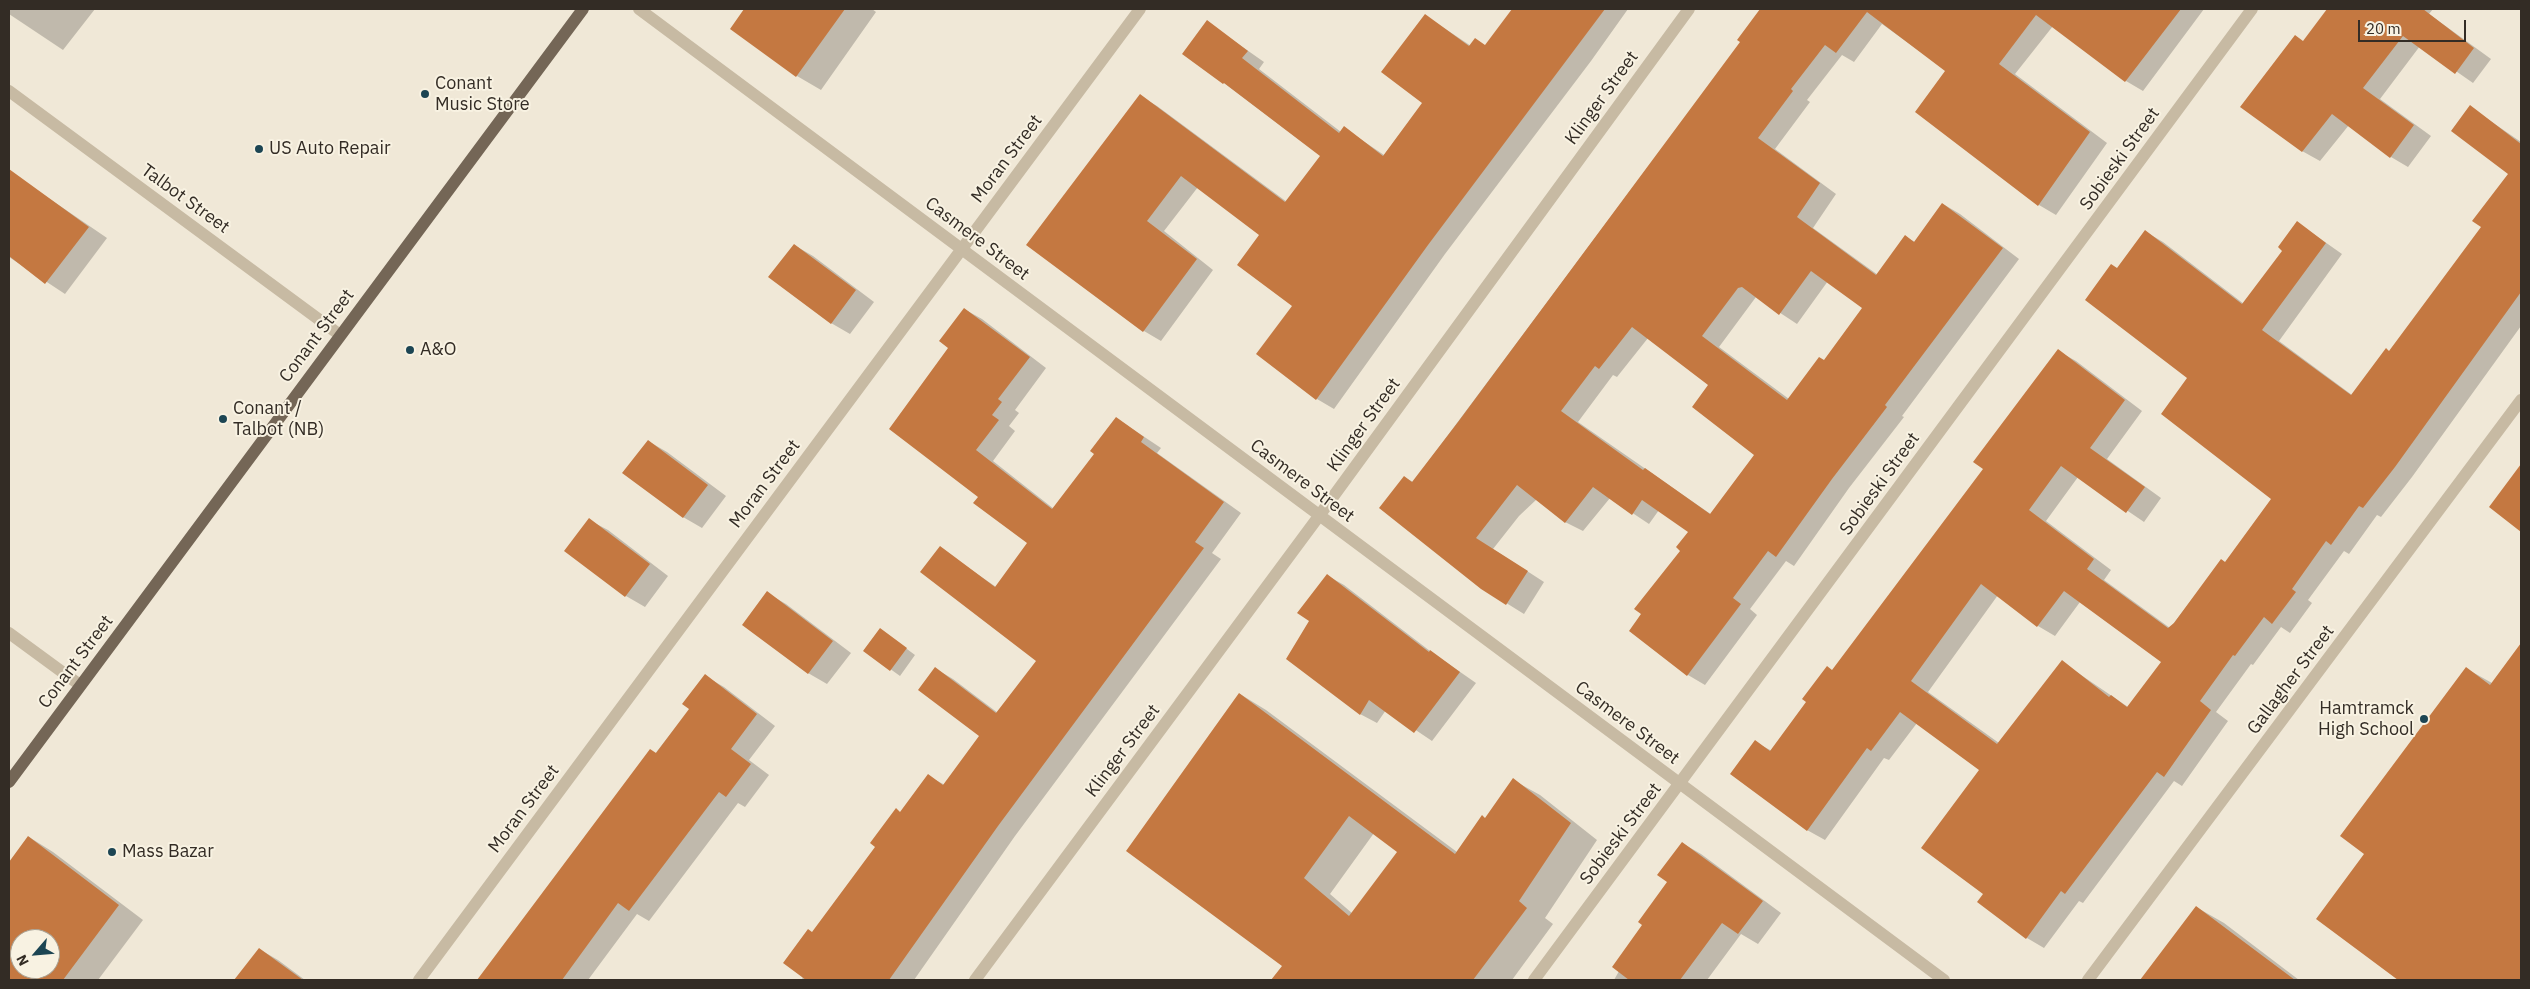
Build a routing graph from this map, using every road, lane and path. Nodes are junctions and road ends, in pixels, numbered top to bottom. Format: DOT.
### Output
graph roads {
  1 [pos="583,9"];
  2 [pos="639,9"];
  3 [pos="1140,9"];
  4 [pos="1689,9"];
  5 [pos="2252,9"];
  6 [pos="9,91"];
  7 [pos="962,249"];
  8 [pos="340,335"];
  9 [pos="2521,400"];
  10 [pos="1319,516"];
  11 [pos="9,633"];
  12 [pos="80,685"];
  13 [pos="9,782"];
  14 [pos="1680,784"];
  15 [pos="419,980"];
  16 [pos="975,980"];
  17 [pos="1534,980"];
  18 [pos="1944,980"];
  19 [pos="2088,980"];
  1 -- 8 [label="main road, Conant Street"];
  2 -- 7 [label="street, Casmere Street"];
  3 -- 7 [label="street, Moran Street"];
  4 -- 10 [label="street, Klinger Street"];
  5 -- 14 [label="street, Sobieski Street"];
  6 -- 8 [label="street, Talbot Street"];
  7 -- 10 [label="street, Casmere Street"];
  7 -- 15 [label="street, Moran Street"];
  8 -- 12 [label="main road, Conant Street"];
  9 -- 19 [label="street, Gallagher Street"];
  10 -- 14 [label="street, Casmere Street"];
  10 -- 16 [label="street, Klinger Street"];
  11 -- 12 [label="street"];
  12 -- 13 [label="main road, Conant Street"];
  14 -- 17 [label="street, Sobieski Street"];
  14 -- 18 [label="street, Casmere Street"];
}
